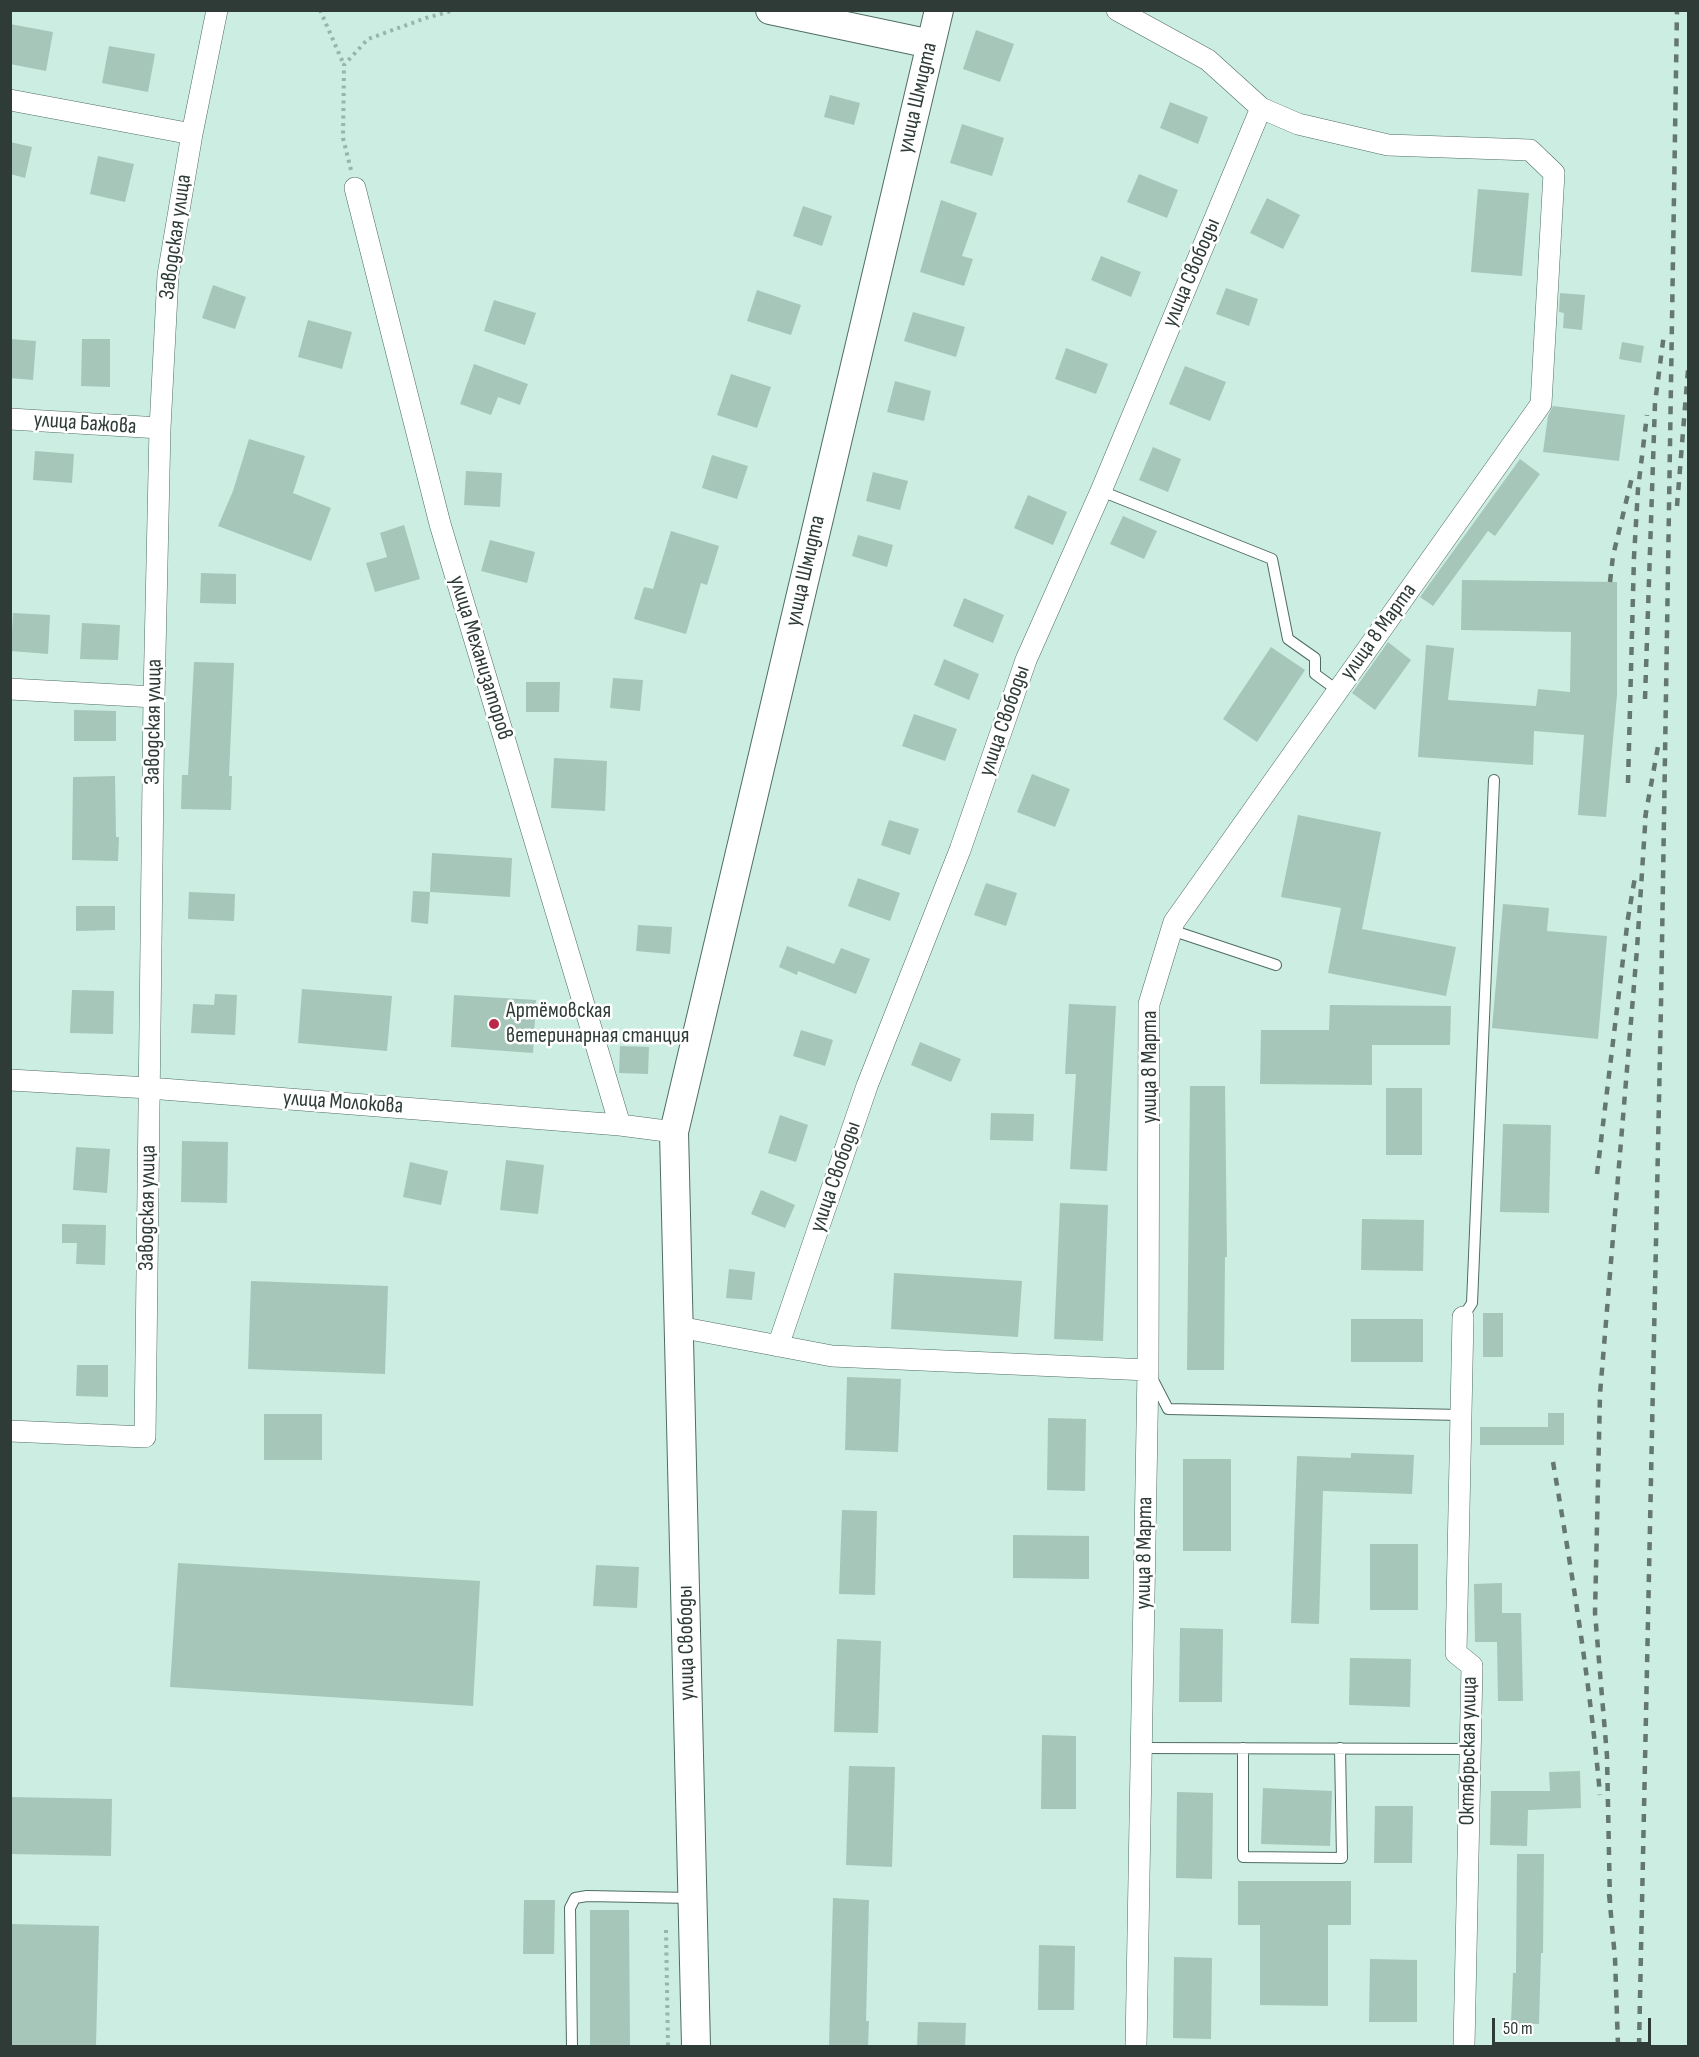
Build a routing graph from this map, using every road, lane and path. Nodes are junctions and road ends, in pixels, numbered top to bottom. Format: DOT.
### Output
graph roads {
  1 [pos="217,10"];
  2 [pos="320,10"];
  3 [pos="455,10"];
  4 [pos="770,10"];
  5 [pos="939,10"];
  6 [pos="1117,10"];
  7 [pos="931,44"];
  8 [pos="344,65"];
  9 [pos="10,100"];
  10 [pos="1261,108"];
  11 [pos="192,134"];
  12 [pos="355,188"];
  13 [pos="10,419"];
  14 [pos="160,428"];
  15 [pos="1101,491"];
  16 [pos="10,689"];
  17 [pos="1337,690"];
  18 [pos="154,697"];
  19 [pos="1494,780"];
  20 [pos="1171,930"];
  21 [pos="1276,965"];
  22 [pos="10,1080"];
  23 [pos="149,1088"];
  24 [pos="620,1125"];
  25 [pos="674,1132"];
  26 [pos="1463,1317"];
  27 [pos="679,1327"];
  28 [pos="778,1346"];
  29 [pos="1148,1370"];
  30 [pos="1461,1415"];
  31 [pos="10,1431"];
  32 [pos="1141,1748"];
  33 [pos="1243,1748"];
  34 [pos="1340,1748"];
  35 [pos="1470,1749"];
  36 [pos="679,1897"];
  37 [pos="572,2046"];
  38 [pos="668,2046"];
  39 [pos="696,2046"];
  40 [pos="1136,2046"];
  41 [pos="1464,2046"];
  1 -- 11 [label="street, Заводская улица"];
  2 -- 8 [label="path"];
  3 -- 8 [label="path"];
  4 -- 7 [label="street"];
  5 -- 7 [label="street, улица Шмидта"];
  6 -- 10 [label="street"];
  7 -- 25 [label="street, улица Шмидта"];
  8 -- 12 [label="path"];
  9 -- 11 [label="street"];
  10 -- 15 [label="street, улица Свободы"];
  10 -- 17 [label="street, улица 8 Марта"];
  11 -- 14 [label="street, Заводская улица"];
  12 -- 24 [label="street, улица Механизаторов"];
  13 -- 14 [label="street, улица Бажова"];
  14 -- 18 [label="street, Заводская улица"];
  15 -- 17 [label="lane"];
  15 -- 28 [label="street, улица Свободы"];
  16 -- 18 [label="street"];
  17 -- 20 [label="street, улица 8 Марта"];
  18 -- 23 [label="street, Заводская улица"];
  19 -- 26 [label="lane"];
  20 -- 21 [label="lane"];
  20 -- 29 [label="street, улица 8 Марта"];
  22 -- 23 [label="street, улица Молокова"];
  23 -- 24 [label="street, улица Молокова"];
  23 -- 31 [label="street, Заводская улица"];
  24 -- 25 [label="street, улица Молокова"];
  25 -- 27 [label="street, улица Свободы"];
  26 -- 30 [label="street, Октябрьская улица"];
  27 -- 28 [label="street"];
  27 -- 36 [label="street, улица Свободы"];
  28 -- 29 [label="street"];
  29 -- 30 [label="lane"];
  29 -- 32 [label="street, улица 8 Марта"];
  30 -- 35 [label="street, Октябрьская улица"];
  32 -- 33 [label="lane"];
  32 -- 40 [label="street, улица 8 Марта"];
  33 -- 34 [label="lane"];
  33 -- 34 [label="lane"];
  34 -- 35 [label="lane"];
  35 -- 41 [label="street, Октябрьская улица"];
  36 -- 37 [label="lane"];
  36 -- 38 [label="path"];
  36 -- 39 [label="street, улица Свободы"];
}
